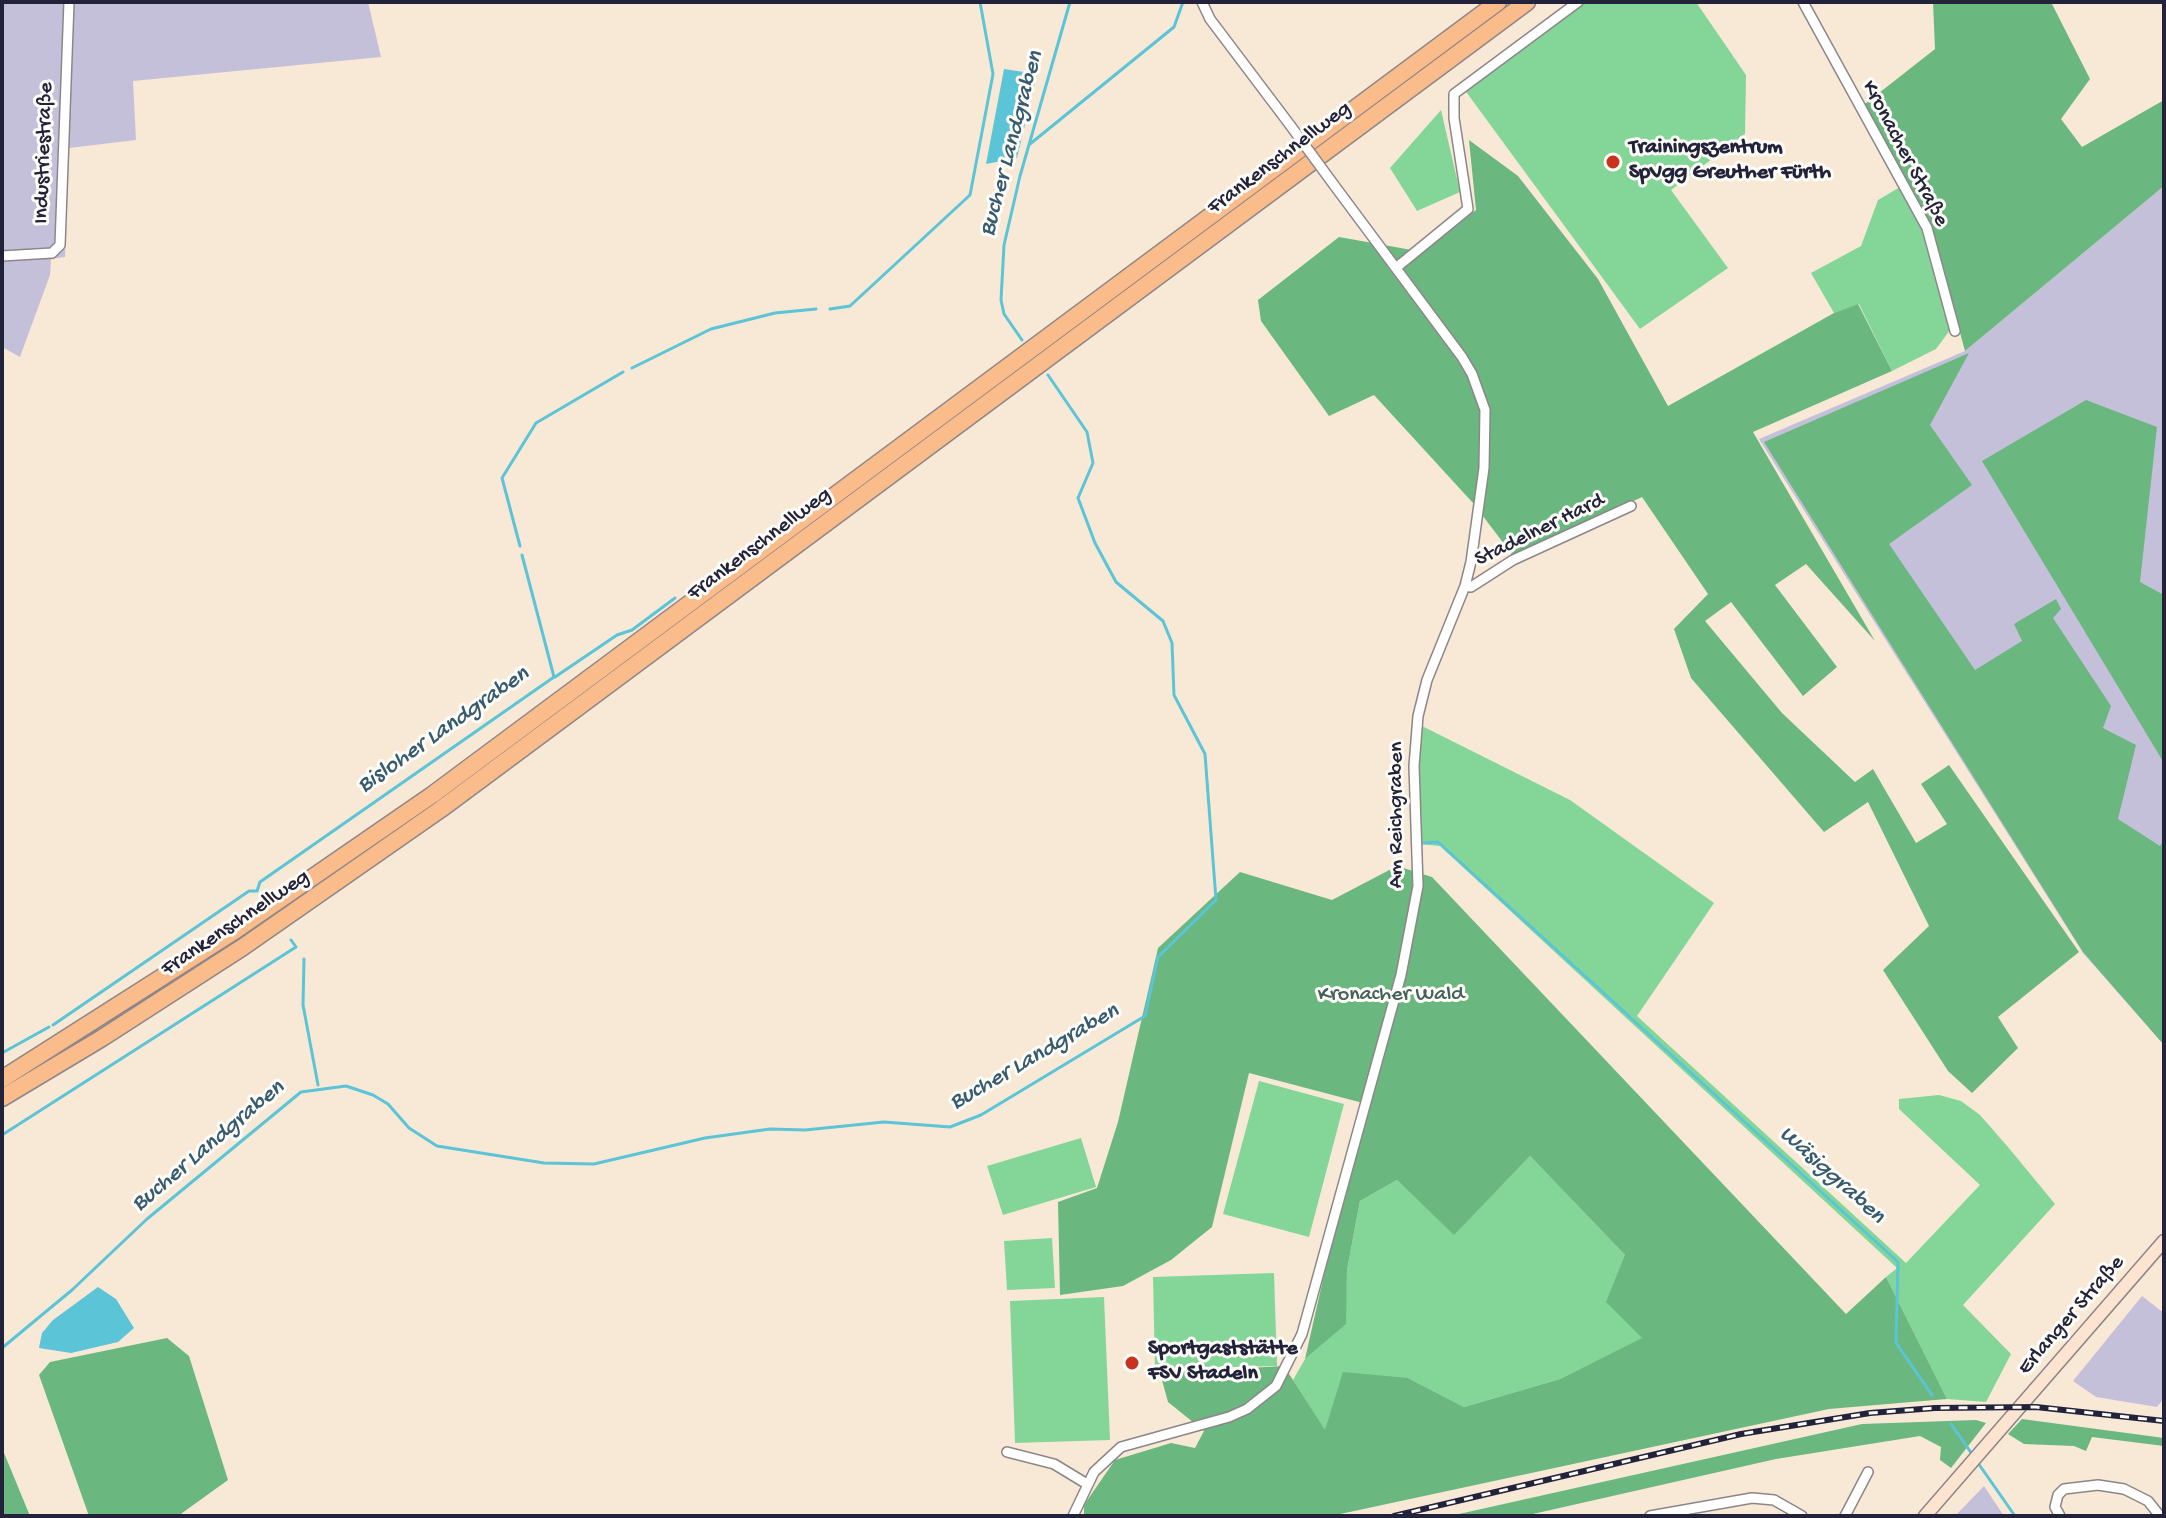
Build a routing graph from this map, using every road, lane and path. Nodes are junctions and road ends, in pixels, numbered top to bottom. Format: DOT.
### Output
graph roads {
  1 [pos="69,2"];
  2 [pos="1202,2"];
  3 [pos="1498,2"];
  4 [pos="1527,2"];
  5 [pos="1578,2"];
  6 [pos="1803,2"];
  7 [pos="2,256"];
  8 [pos="1397,267"];
  9 [pos="1955,331"];
  10 [pos="1631,506"];
  11 [pos="1465,586"];
  12 [pos="2,1079"];
  13 [pos="2,1098"];
  14 [pos="2164,1241"];
  15 [pos="1007,1452"];
  16 [pos="1868,1472"];
  17 [pos="1087,1484"];
  18 [pos="1073,1516"];
  19 [pos="1650,1516"];
  20 [pos="1802,1516"];
  21 [pos="1845,1516"];
  22 [pos="1925,1516"];
  23 [pos="2060,1516"];
  24 [pos="2160,1516"];
  1 -- 7 [label="street, Industriestraße"];
  2 -- 8 [label="street, Am Reichgraben, bridge"];
  3 -- 12 [label="highway, Frankenschnellweg"];
  4 -- 13 [label="highway, Frankenschnellweg"];
  5 -- 8 [label="street"];
  6 -- 9 [label="street, Kronacher Straße"];
  8 -- 11 [label="street, Am Reichgraben"];
  10 -- 11 [label="street, Stadelner Hard"];
  11 -- 17 [label="street, Am Reichgraben"];
  14 -- 22 [label="main road, Erlanger Straße"];
  15 -- 17 [label="street"];
  16 -- 21 [label="street"];
  17 -- 18 [label="street"];
  19 -- 20 [label="street"];
  23 -- 24 [label="street"];
}
